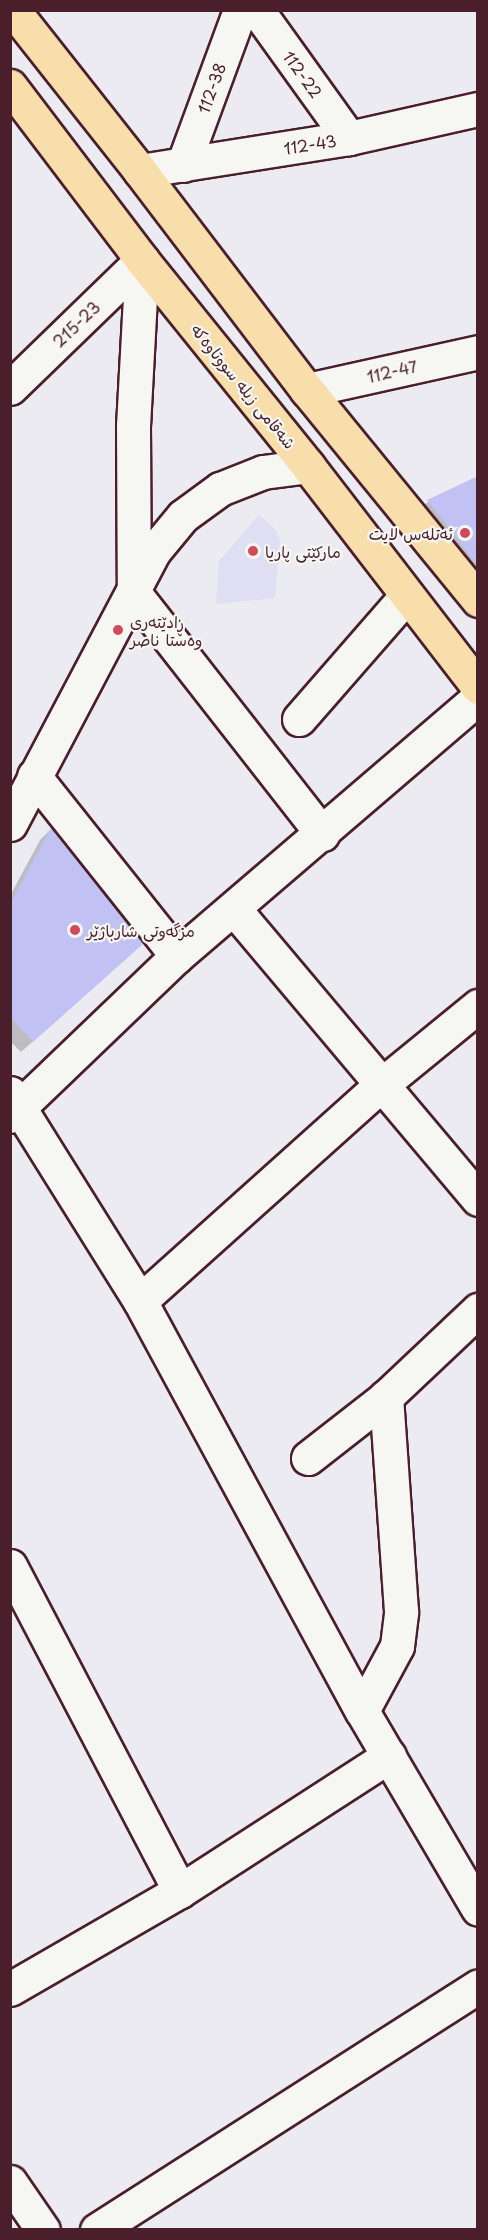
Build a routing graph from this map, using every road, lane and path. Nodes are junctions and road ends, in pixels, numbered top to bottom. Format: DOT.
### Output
graph roads {
  1 [pos="13,10"];
  2 [pos="240,10"];
  3 [pos="257,10"];
  4 [pos="15,100"];
  5 [pos="477,110"];
  6 [pos="349,138"];
  7 [pos="183,165"];
  8 [pos="140,171"];
  9 [pos="142,260"];
  10 [pos="477,352"];
  11 [pos="10,388"];
  12 [pos="307,390"];
  13 [pos="308,466"];
  14 [pos="134,593"];
  15 [pos="407,595"];
  16 [pos="476,598"];
  17 [pos="477,687"];
  18 [pos="477,698"];
  19 [pos="298,719"];
  20 [pos="34,776"];
  21 [pos="10,824"];
  22 [pos="322,834"];
  23 [pos="234,909"];
  24 [pos="177,956"];
  25 [pos="477,1006"];
  26 [pos="380,1086"];
  27 [pos="13,1105"];
  28 [pos="477,1200"];
  29 [pos="140,1301"];
  30 [pos="477,1310"];
  31 [pos="386,1396"];
  32 [pos="308,1458"];
  33 [pos="10,1566"];
  34 [pos="362,1711"];
  35 [pos="389,1756"];
  36 [pos="180,1891"];
  37 [pos="477,1909"];
  38 [pos="477,1986"];
  39 [pos="10,1989"];
  40 [pos="10,2182"];
  41 [pos="43,2229"];
  42 [pos="97,2229"];
  1 -- 8 [label="main road"];
  2 -- 7 [label="street, 112-38"];
  3 -- 6 [label="street, 112-22"];
  4 -- 9 [label="main road, شەقامی زیلە سووتاوەکە"];
  5 -- 6 [label="street, 112-43"];
  6 -- 7 [label="street, 112-43"];
  7 -- 8 [label="street, 112-43"];
  8 -- 12 [label="main road"];
  9 -- 11 [label="street, 215-23"];
  9 -- 13 [label="main road, شەقامی زیلە سووتاوەکە"];
  9 -- 14 [label="street"];
  10 -- 12 [label="street, 112-47"];
  12 -- 16 [label="main road"];
  13 -- 14 [label="street"];
  13 -- 15 [label="main road, شەقامی زیلە سووتاوەکە"];
  14 -- 20 [label="street"];
  14 -- 22 [label="street"];
  15 -- 17 [label="main road, شەقامی زیلە سووتاوەکە"];
  15 -- 19 [label="street"];
  18 -- 22 [label="street"];
  20 -- 21 [label="street"];
  20 -- 24 [label="street"];
  22 -- 23 [label="street"];
  23 -- 24 [label="street"];
  23 -- 26 [label="street"];
  24 -- 27 [label="street"];
  25 -- 26 [label="street"];
  26 -- 28 [label="street"];
  26 -- 29 [label="street"];
  27 -- 29 [label="street"];
  29 -- 34 [label="street"];
  30 -- 31 [label="street"];
  31 -- 32 [label="street"];
  31 -- 34 [label="street"];
  33 -- 36 [label="street"];
  34 -- 35 [label="street"];
  35 -- 36 [label="street"];
  35 -- 37 [label="street"];
  36 -- 39 [label="street"];
  38 -- 42 [label="street"];
  40 -- 41 [label="street"];
}
